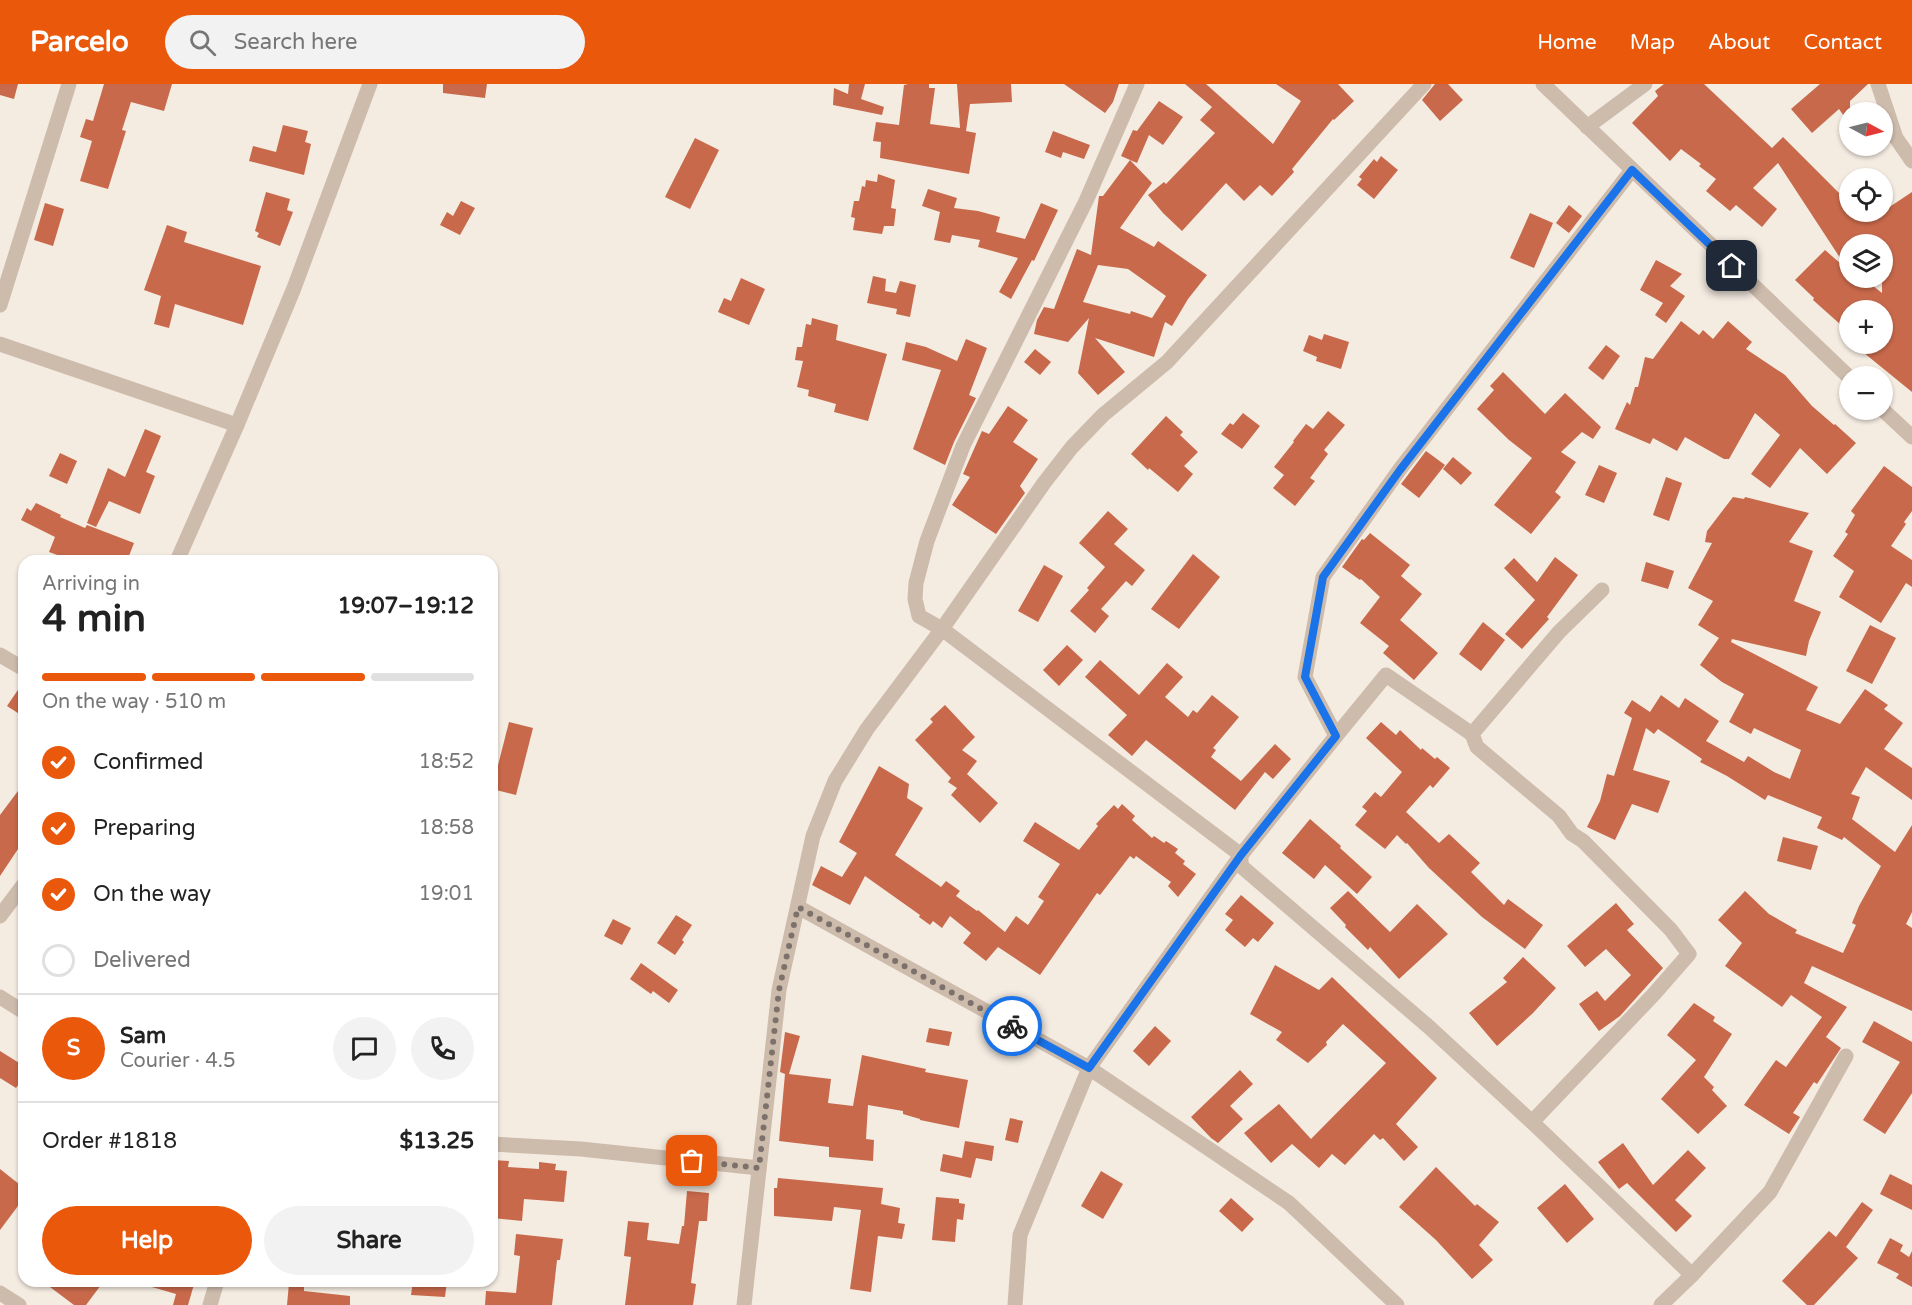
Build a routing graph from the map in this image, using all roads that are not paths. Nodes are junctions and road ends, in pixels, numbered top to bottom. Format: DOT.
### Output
graph roads {
  1 [pos="69,84"];
  2 [pos="370,84"];
  3 [pos="1137,84"];
  4 [pos="1424,84"];
  5 [pos="1543,84"];
  6 [pos="1645,84"];
  7 [pos="1878,84"];
  8 [pos="1587,127"];
  9 [pos="1912,161"];
  10 [pos="1632,170"];
  11 [pos="0,305"];
  12 [pos="0,344"];
  13 [pos="1839,368"];
  14 [pos="1893,419"];
  15 [pos="237,425"];
  16 [pos="1912,437"];
  17 [pos="180,555"];
  18 [pos="1602,590"];
  19 [pos="942,629"];
  20 [pos="0,655"];
  21 [pos="18,666"];
  22 [pos="1472,734"];
  23 [pos="1336,736"];
  24 [pos="1241,855"];
  25 [pos="18,892"];
  26 [pos="798,907"];
  27 [pos="0,916"];
  28 [pos="0,997"];
  29 [pos="18,1008"];
  30 [pos="1846,1056"];
  31 [pos="1089,1068"];
  32 [pos="1532,1122"];
  33 [pos="498,1144"];
  34 [pos="759,1168"];
  35 [pos="1692,1275"];
  36 [pos="215,1287"];
  37 [pos="0,1293"];
  38 [pos="19,1305"];
  39 [pos="210,1305"];
  40 [pos="744,1305"];
  41 [pos="1015,1305"];
  42 [pos="1397,1305"];
  43 [pos="1661,1305"];
  1 -- 11 [label="street"];
  2 -- 15 [label="street"];
  3 -- 19 [label="street"];
  4 -- 19 [label="street"];
  5 -- 8 [label="street"];
  6 -- 8 [label="street"];
  7 -- 9 [label="street"];
  8 -- 10 [label="street"];
  10 -- 13 [label="street"];
  10 -- 23 [label="street"];
  12 -- 15 [label="street"];
  14 -- 16 [label="street"];
  15 -- 17 [label="street"];
  18 -- 22 [label="street"];
  19 -- 24 [label="street"];
  19 -- 26 [label="street"];
  20 -- 21 [label="street"];
  22 -- 23 [label="street"];
  22 -- 32 [label="street"];
  23 -- 24 [label="street"];
  24 -- 31 [label="street"];
  24 -- 32 [label="street"];
  25 -- 27 [label="street"];
  26 -- 31 [label="street"];
  26 -- 34 [label="street"];
  28 -- 29 [label="street"];
  30 -- 35 [label="street"];
  31 -- 41 [label="street"];
  31 -- 42 [label="street"];
  32 -- 35 [label="street"];
  33 -- 34 [label="street"];
  34 -- 40 [label="street"];
  35 -- 43 [label="street"];
  36 -- 39 [label="street"];
  37 -- 38 [label="street"];
}
